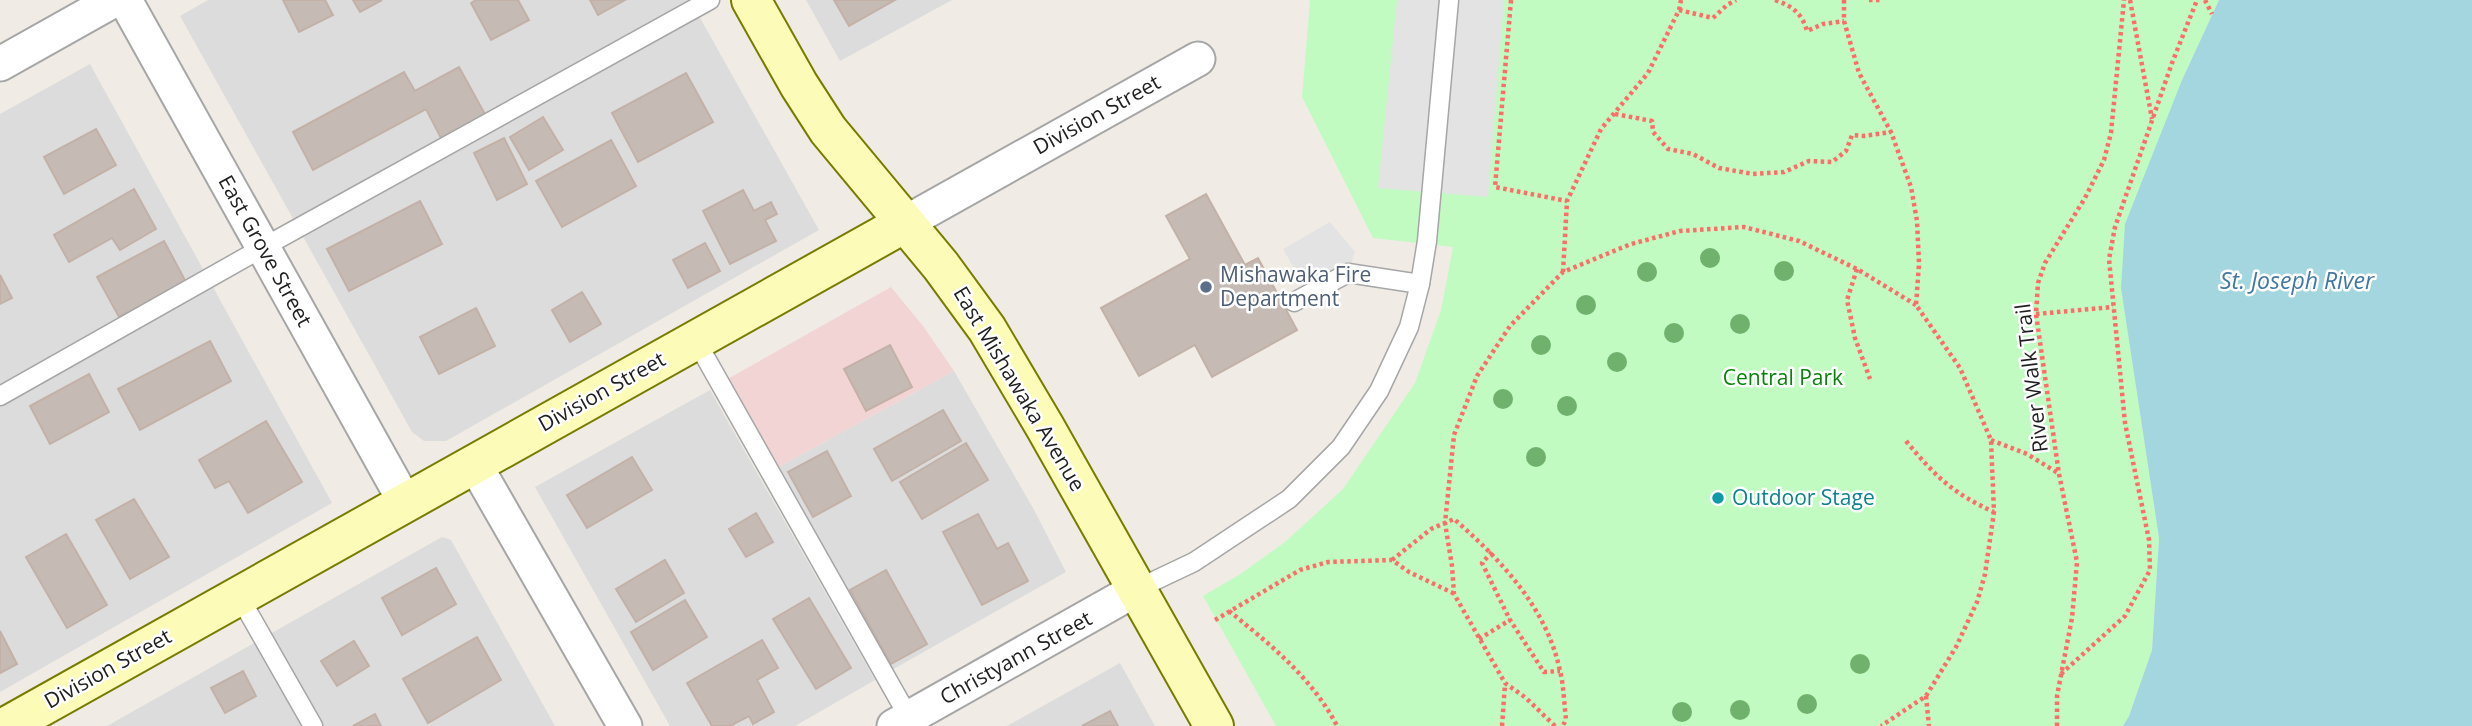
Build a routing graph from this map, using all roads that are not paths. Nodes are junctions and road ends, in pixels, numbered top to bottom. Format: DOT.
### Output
graph roads {
  1 [pos="114,0"];
  2 [pos="125,0"];
  3 [pos="710,0"];
  4 [pos="751,0"];
  5 [pos="1449,0"];
  6 [pos="1198,59"];
  7 [pos="0,64"];
  8 [pos="905,223"];
  9 [pos="262,248"];
  10 [pos="1420,285"];
  11 [pos="1294,302"];
  12 [pos="695,340"];
  13 [pos="0,396"];
  14 [pos="474,463"];
  15 [pos="405,502"];
  16 [pos="1137,589"];
  17 [pos="239,596"];
  18 [pos="906,723"];
  19 [pos="17,724"];
  20 [pos="313,726"];
  21 [pos="625,726"];
  22 [pos="1214,726"];
  1 -- 7 [label="street"];
  2 -- 9 [label="street, East Grove Street"];
  3 -- 9 [label="lane"];
  4 -- 8 [label="street, East Mishawaka Avenue"];
  5 -- 10 [label="lane"];
  6 -- 8 [label="street, Division Street"];
  8 -- 12 [label="street, Division Street"];
  8 -- 16 [label="street, East Mishawaka Avenue"];
  9 -- 13 [label="lane"];
  9 -- 15 [label="street, East Grove Street"];
  10 -- 11 [label="lane"];
  10 -- 16 [label="lane"];
  12 -- 14 [label="street, Division Street"];
  12 -- 18 [label="lane"];
  14 -- 15 [label="street, Division Street"];
  14 -- 21 [label="street"];
  15 -- 17 [label="street, Division Street"];
  16 -- 18 [label="street, Christyann Street"];
  16 -- 22 [label="street, East Mishawaka Avenue"];
  17 -- 19 [label="street, Division Street"];
  17 -- 20 [label="lane"];
}
